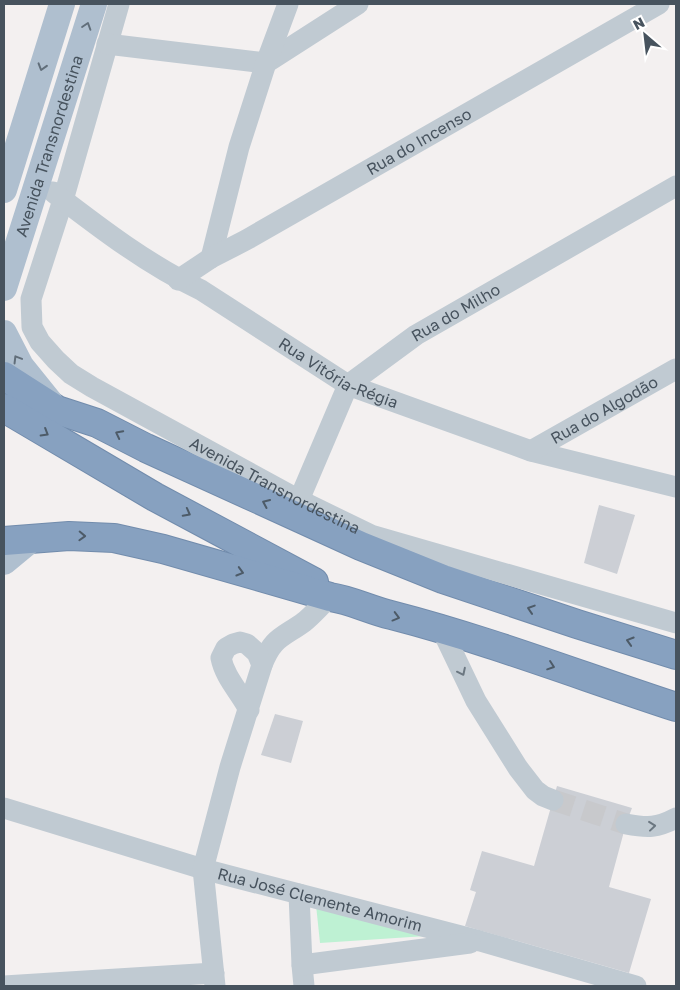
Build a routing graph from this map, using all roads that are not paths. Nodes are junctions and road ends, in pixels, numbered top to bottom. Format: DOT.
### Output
graph roads {
  1 [pos="62,4"];
  2 [pos="94,4"];
  3 [pos="119,4"];
  4 [pos="288,4"];
  5 [pos="358,4"];
  6 [pos="659,4"];
  7 [pos="107,44"];
  8 [pos="266,63"];
  9 [pos="9,156"];
  10 [pos="37,180"];
  11 [pos="676,186"];
  12 [pos="4,190"];
  13 [pos="63,200"];
  14 [pos="210,258"];
  15 [pos="178,280"];
  16 [pos="4,288"];
  17 [pos="4,333"];
  18 [pos="676,369"];
  19 [pos="4,376"];
  20 [pos="348,385"];
  21 [pos="4,408"];
  22 [pos="57,410"];
  23 [pos="532,451"];
  24 [pos="676,487"];
  25 [pos="299,500"];
  26 [pos="33,538"];
  27 [pos="4,541"];
  28 [pos="4,562"];
  29 [pos="337,598"];
  30 [pos="676,623"];
  31 [pos="441,628"];
  32 [pos="676,655"];
  33 [pos="262,665"];
  34 [pos="676,707"];
  35 [pos="249,710"];
  36 [pos="553,800"];
  37 [pos="4,808"];
  38 [pos="676,818"];
  39 [pos="626,824"];
  40 [pos="203,869"];
  41 [pos="299,894"];
  42 [pos="480,941"];
  43 [pos="302,965"];
  44 [pos="214,979"];
  45 [pos="4,986"];
  46 [pos="304,986"];
  47 [pos="636,986"];
  1 -- 9 [label="main road, Avenida Transnordestina, one-way"];
  10 -- 2 [label="main road, Avenida Transnordestina, one-way"];
  3 -- 7 [label="street, Avenida Transnordestina"];
  4 -- 8 [label="street"];
  5 -- 8 [label="street"];
  6 -- 14 [label="street, Rua do Incenso"];
  7 -- 8 [label="street"];
  7 -- 13 [label="street, Avenida Transnordestina"];
  8 -- 14 [label="street"];
  9 -- 12 [label="main road, Avenida Transnordestina"];
  10 -- 13 [label="street, Rua Vitória-Régia"];
  10 -- 16 [label="main road, Avenida Transnordestina"];
  11 -- 20 [label="street, Rua do Milho"];
  13 -- 15 [label="street, Rua Vitória-Régia"];
  13 -- 25 [label="street, Avenida Transnordestina"];
  14 -- 15 [label="street, Rua do Incenso"];
  15 -- 20 [label="street, Rua Vitória-Régia"];
  22 -- 17 [label="main road, one-way"];
  18 -- 23 [label="street, Rua do Algodão"];
  19 -- 22 [label="highway"];
  20 -- 23 [label="street, Rua Vitória-Régia"];
  20 -- 25 [label="street"];
  21 -- 29 [label="highway, one-way"];
  32 -- 22 [label="highway, one-way"];
  23 -- 24 [label="street, Rua Vitória-Régia"];
  25 -- 30 [label="street, Avenida Transnordestina"];
  26 -- 27 [label="highway"];
  26 -- 28 [label="main road"];
  26 -- 29 [label="highway, one-way"];
  29 -- 31 [label="highway, one-way"];
  29 -- 33 [label="street"];
  31 -- 34 [label="highway, one-way"];
  31 -- 36 [label="street, one-way"];
  33 -- 35 [label="street"];
  33 -- 35 [label="street"];
  35 -- 40 [label="street"];
  37 -- 40 [label="street, Rua José Clemente Amorim"];
  39 -- 38 [label="street, one-way"];
  40 -- 41 [label="street, Rua José Clemente Amorim"];
  40 -- 44 [label="street"];
  41 -- 42 [label="street, Rua José Clemente Amorim"];
  41 -- 43 [label="street"];
  42 -- 43 [label="street"];
  42 -- 47 [label="street, Rua José Clemente Amorim"];
  43 -- 46 [label="street"];
  44 -- 45 [label="street"];
}
